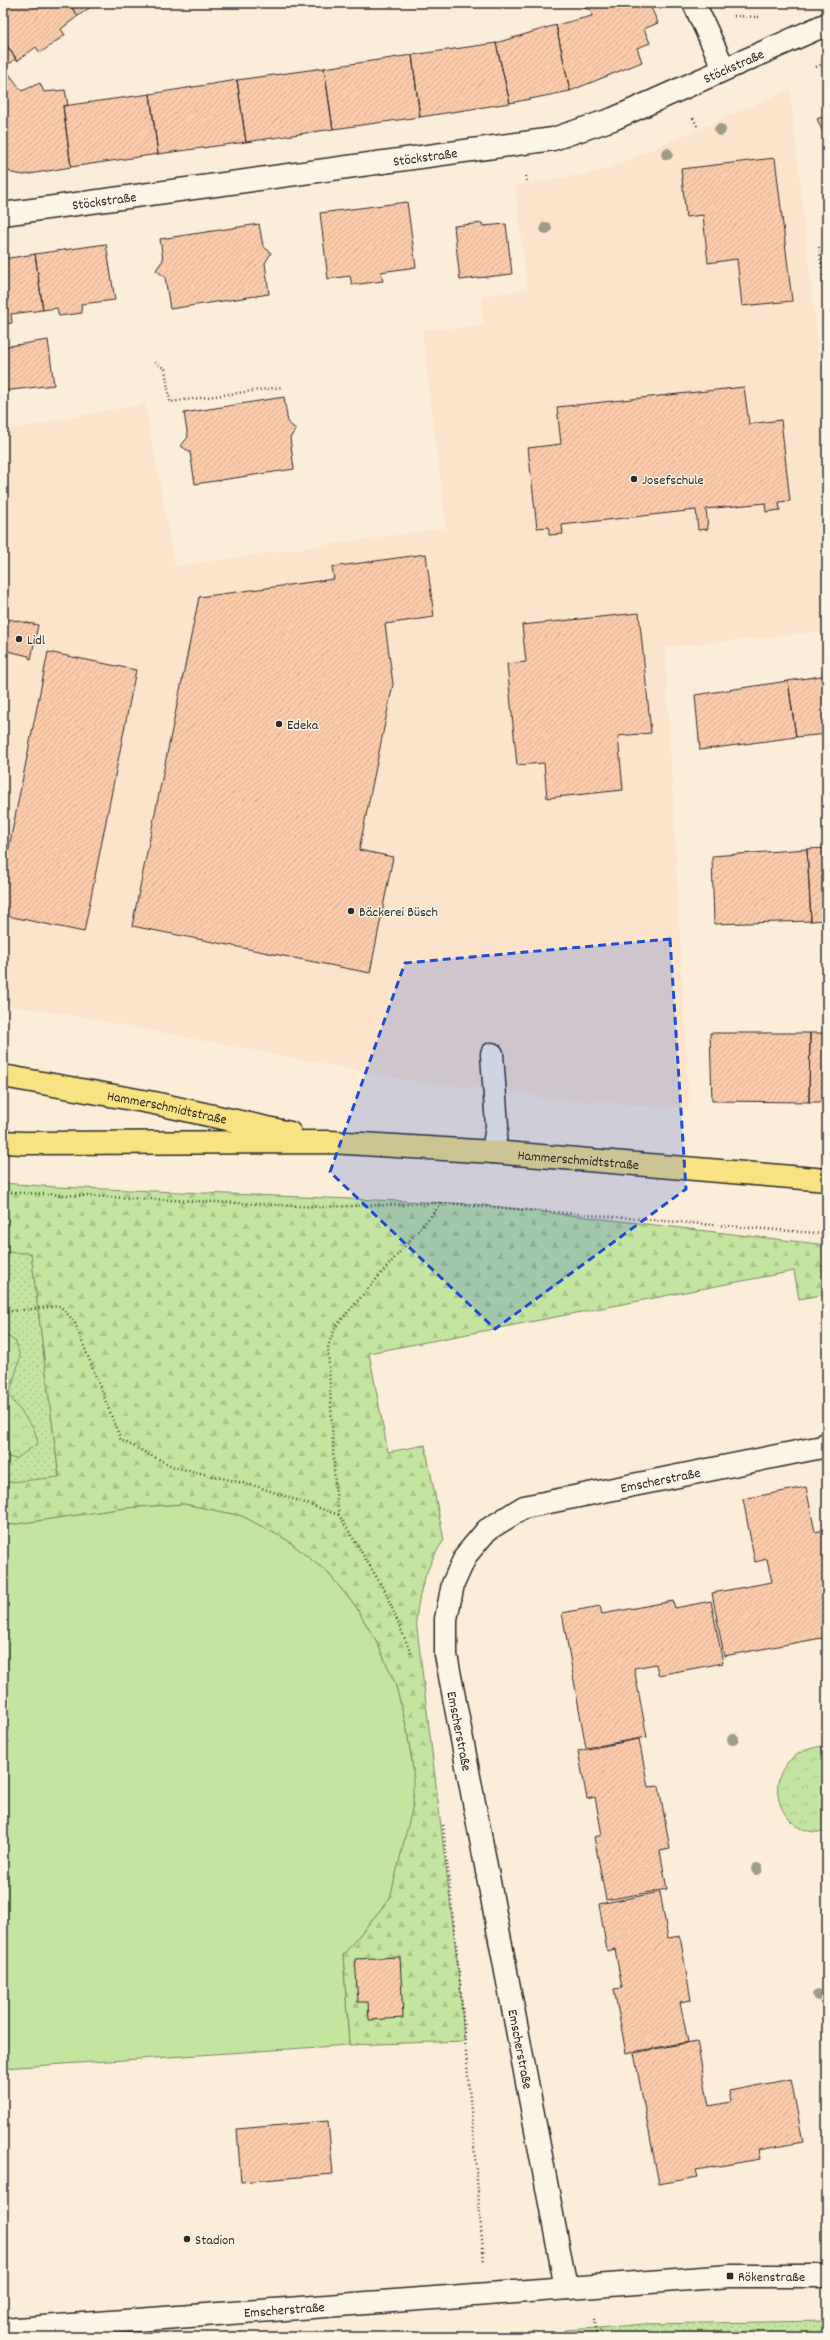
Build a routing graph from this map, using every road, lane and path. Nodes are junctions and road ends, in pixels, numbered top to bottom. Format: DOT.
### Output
graph roads {
  1 [pos="694,3"];
  2 [pos="827,24"];
  3 [pos="724,69"];
  4 [pos="692,117"];
  5 [pos="698,128"];
  6 [pos="3,214"];
  7 [pos="819,247"];
  8 [pos="827,307"];
  9 [pos="155,362"];
  10 [pos="282,387"];
  11 [pos="492,1054"];
  12 [pos="3,1076"];
  13 [pos="3,1142"];
  14 [pos="330,1142"];
  15 [pos="493,1152"];
  16 [pos="827,1180"];
  17 [pos="3,1192"];
  18 [pos="442,1202"];
  19 [pos="827,1234"];
  20 [pos="3,1312"];
  21 [pos="827,1443"];
  22 [pos="339,1515"];
  23 [pos="414,1660"];
  24 [pos="442,1818"];
  25 [pos="827,2276"];
  26 [pos="566,2288"];
  27 [pos="486,2294"];
  28 [pos="126,2329"];
  29 [pos="3,2330"];
  1 -- 3 [label="street"];
  2 -- 3 [label="street, Stöckstraße"];
  3 -- 6 [label="street, Stöckstraße"];
  4 -- 5 [label="path"];
  7 -- 8 [label="path"];
  9 -- 10 [label="path"];
  11 -- 15 [label="street"];
  12 -- 14 [label="main road, Hammerschmidtstraße"];
  13 -- 14 [label="main road, Hammerschmidtstraße"];
  14 -- 15 [label="main road, Hammerschmidtstraße"];
  15 -- 16 [label="main road, Hammerschmidtstraße"];
  17 -- 18 [label="path"];
  18 -- 19 [label="path"];
  18 -- 22 [label="path"];
  20 -- 22 [label="path"];
  21 -- 26 [label="street, Emscherstraße"];
  22 -- 23 [label="path"];
  24 -- 27 [label="path"];
  25 -- 26 [label="street, Emscherstraße"];
  26 -- 27 [label="street, Emscherstraße"];
  27 -- 28 [label="street, Emscherstraße"];
  28 -- 29 [label="street, Emscherstraße"];
}
